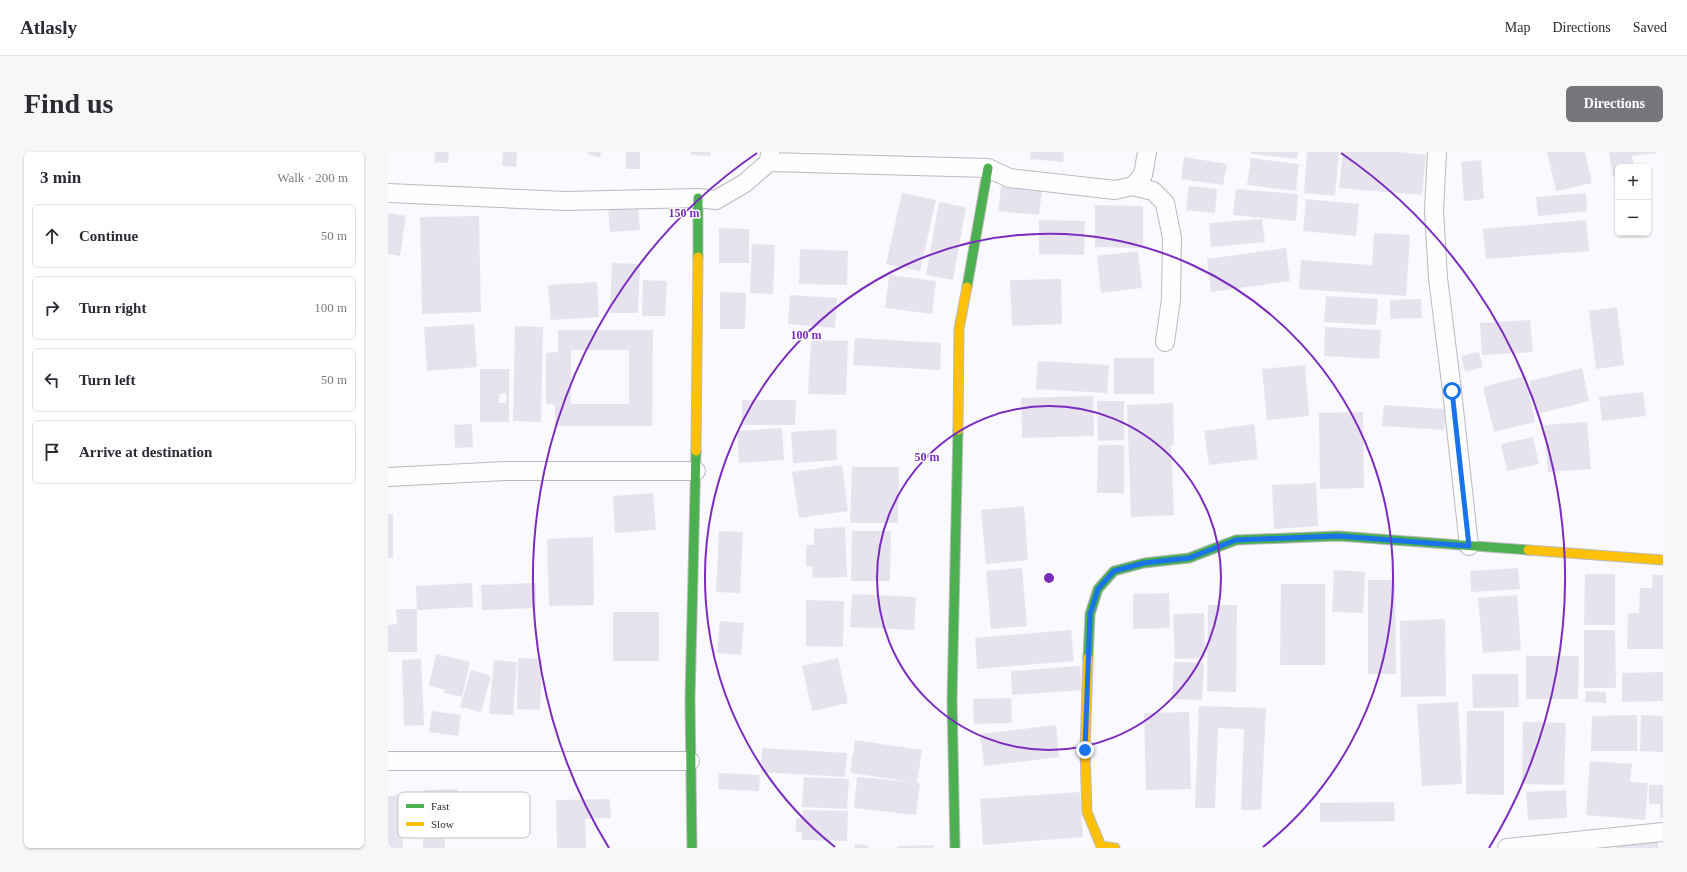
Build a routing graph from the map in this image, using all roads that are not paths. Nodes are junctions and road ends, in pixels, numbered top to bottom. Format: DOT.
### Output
graph roads {
  1 [pos="1147,152"];
  2 [pos="1438,152"];
  3 [pos="770,157"];
  4 [pos="988,168"];
  5 [pos="1133,186"];
  6 [pos="388,193"];
  7 [pos="698,198"];
  8 [pos="1165,342"];
  9 [pos="696,471"];
  10 [pos="388,477"];
  11 [pos="1469,546"];
  12 [pos="1663,560"];
  13 [pos="388,761"];
  14 [pos="690,761"];
  15 [pos="1663,832"];
  16 [pos="692,848"];
  17 [pos="955,848"];
  18 [pos="1115,848"];
  19 [pos="1507,848"];
  1 -- 5 [label="street"];
  2 -- 11 [label="street"];
  3 -- 4 [label="street"];
  3 -- 7 [label="street"];
  4 -- 5 [label="street"];
  4 -- 17 [label="street"];
  5 -- 8 [label="street"];
  6 -- 7 [label="street"];
  7 -- 9 [label="street"];
  9 -- 10 [label="street"];
  9 -- 14 [label="street"];
  11 -- 12 [label="street"];
  11 -- 18 [label="street"];
  13 -- 14 [label="street"];
  14 -- 16 [label="street"];
  15 -- 19 [label="street"];
}
